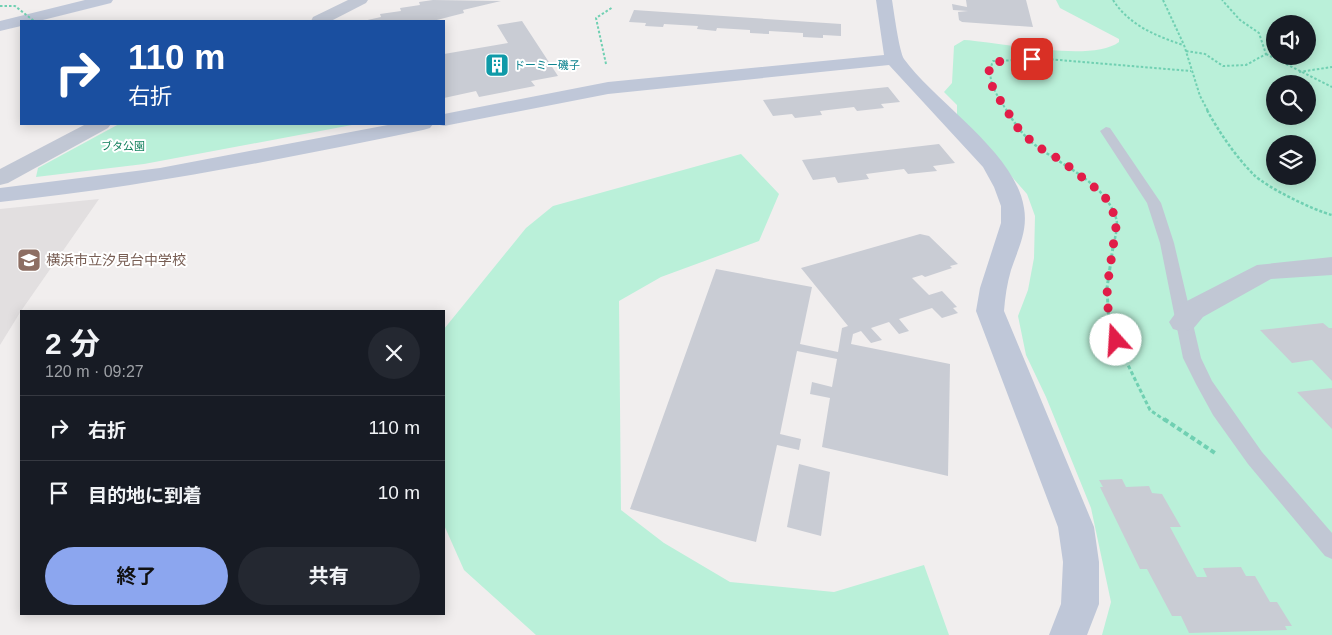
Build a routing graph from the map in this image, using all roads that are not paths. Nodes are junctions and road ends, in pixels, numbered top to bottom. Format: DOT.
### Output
graph roads {
  1 [pos="105,0"];
  2 [pos="360,0"];
  3 [pos="884,0"];
  4 [pos="24,20"];
  5 [pos="322,20"];
  6 [pos="20,21"];
  7 [pos="0,26"];
  8 [pos="894,59"];
  9 [pos="445,120"];
  10 [pos="99,125"];
  11 [pos="418,125"];
  12 [pos="1106,131"];
  13 [pos="0,178"];
  14 [pos="0,195"];
  15 [pos="1332,266"];
  16 [pos="1183,322"];
  17 [pos="1332,549"];
  18 [pos="1068,635"];
  1 -- 4 [label="street"];
  2 -- 5 [label="street"];
  3 -- 8 [label="street"];
  6 -- 7 [label="street"];
  8 -- 9 [label="street"];
  8 -- 18 [label="street"];
  10 -- 13 [label="street"];
  11 -- 14 [label="street"];
  12 -- 16 [label="lane"];
  15 -- 16 [label="street"];
  16 -- 17 [label="lane"];
}
